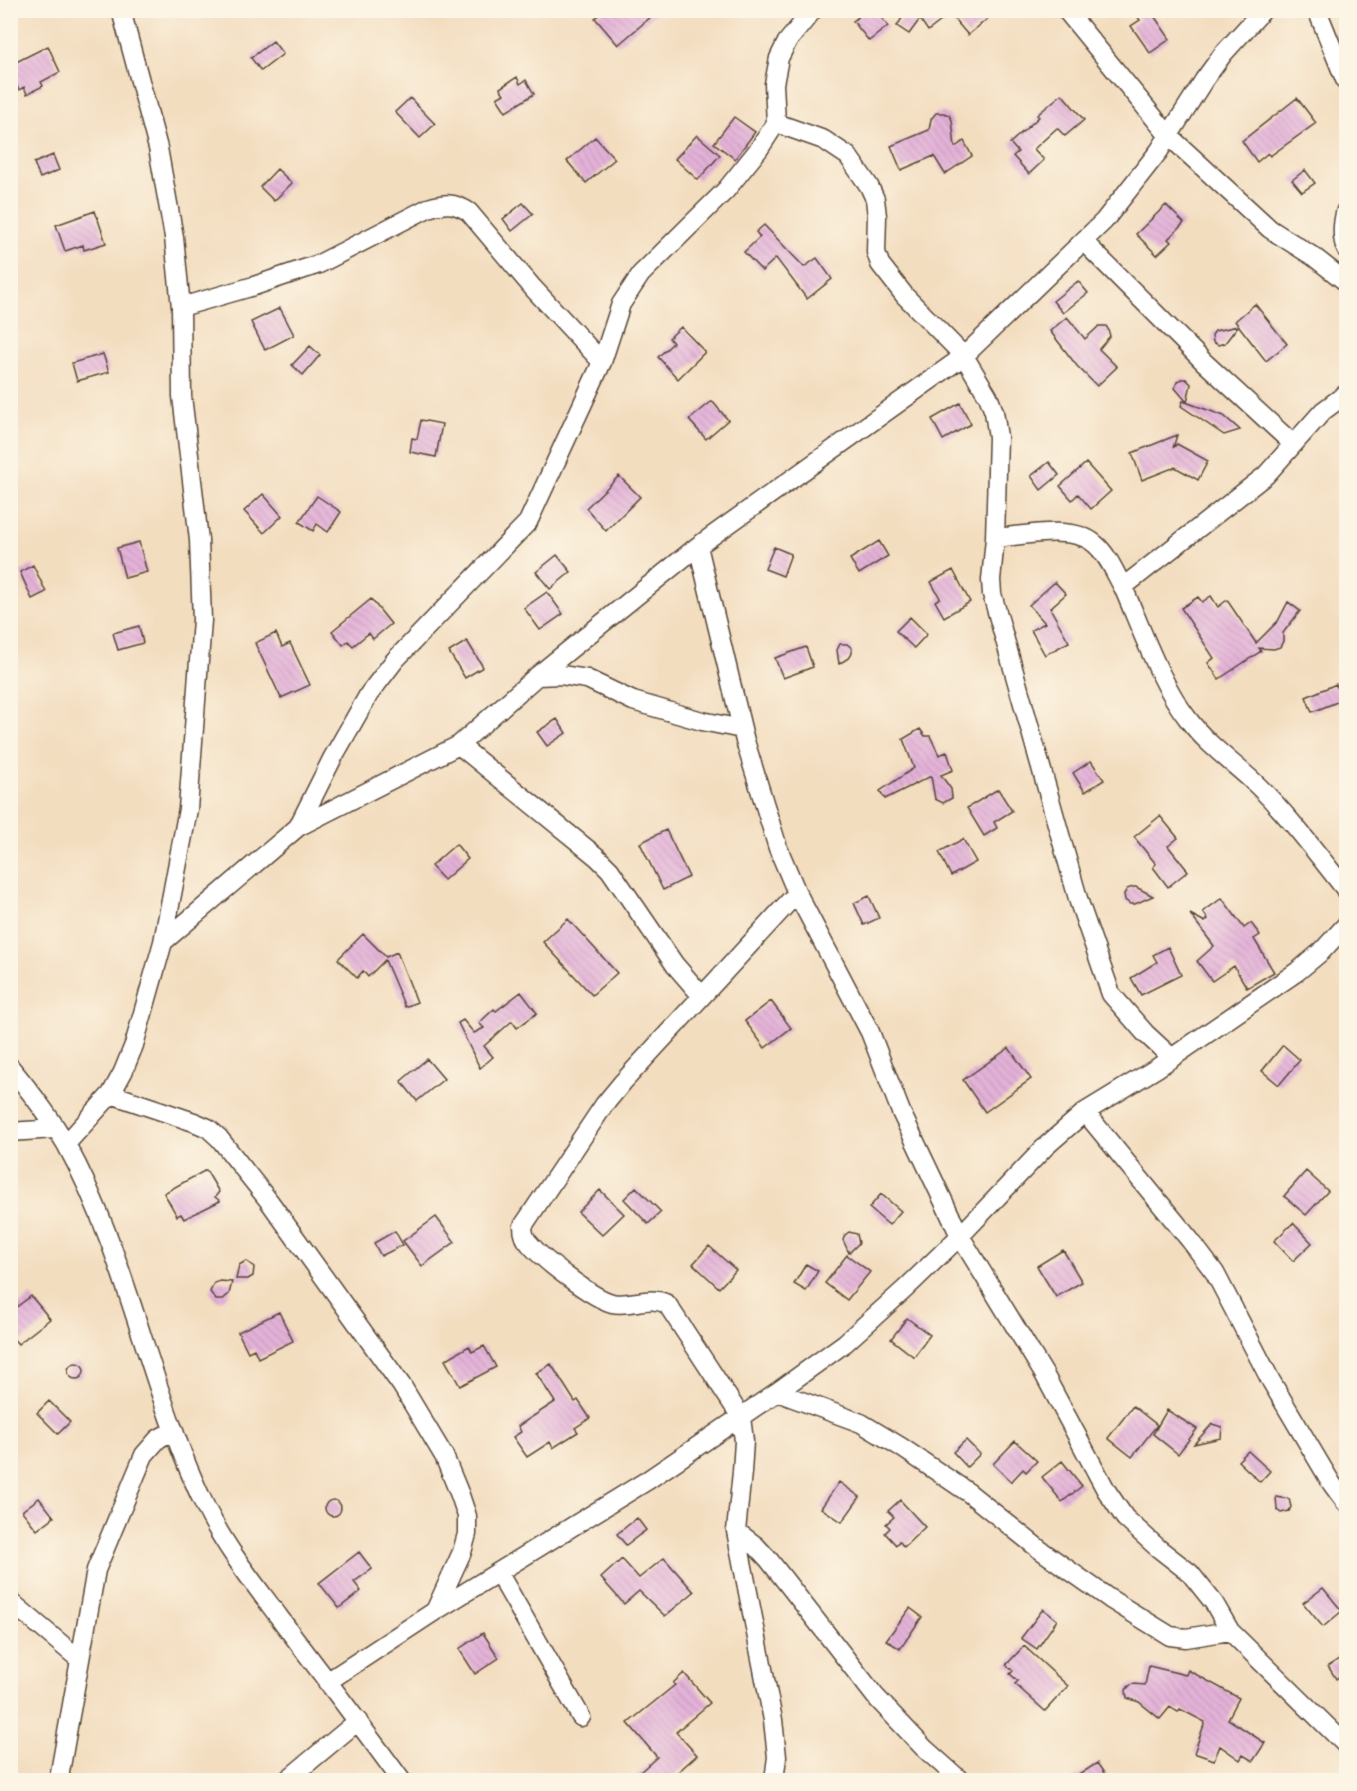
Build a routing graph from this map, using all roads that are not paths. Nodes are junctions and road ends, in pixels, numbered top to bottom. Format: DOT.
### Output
graph roads {
  1 [pos="813,10"];
  2 [pos="1066,10"];
  3 [pos="1263,10"];
  4 [pos="1317,10"];
  5 [pos="126,13"];
  6 [pos="1347,82"];
  7 [pos="776,123"];
  8 [pos="1169,136"];
  9 [pos="1347,210"];
  10 [pos="1084,242"];
  11 [pos="1347,249"];
  12 [pos="1347,282"];
  13 [pos="180,307"];
  14 [pos="964,356"];
  15 [pos="602,362"];
  16 [pos="1347,394"];
  17 [pos="1293,444"];
  18 [pos="995,538"];
  19 [pos="698,546"];
  20 [pos="1123,587"];
  21 [pos="537,676"];
  22 [pos="742,729"];
  23 [pos="459,745"];
  24 [pos="298,827"];
  25 [pos="1347,890"];
  26 [pos="797,893"];
  27 [pos="1347,926"];
  28 [pos="164,942"];
  29 [pos="701,995"];
  30 [pos="1172,1058"];
  31 [pos="10,1067"];
  32 [pos="111,1095"];
  33 [pos="1085,1112"];
  34 [pos="10,1132"];
  35 [pos="61,1137"];
  36 [pos="960,1236"];
  37 [pos="777,1392"];
  38 [pos="741,1417"];
  39 [pos="174,1431"];
  40 [pos="1347,1503"];
  41 [pos="736,1531"];
  42 [pos="498,1572"];
  43 [pos="10,1601"];
  44 [pos="435,1611"];
  45 [pos="1230,1631"];
  46 [pos="79,1659"];
  47 [pos="327,1682"];
  48 [pos="581,1717"];
  49 [pos="358,1720"];
  50 [pos="1347,1745"];
  51 [pos="60,1780"];
  52 [pos="287,1780"];
  53 [pos="401,1780"];
  54 [pos="774,1780"];
  55 [pos="960,1780"];
  1 -- 7 [label="street"];
  2 -- 8 [label="street"];
  3 -- 8 [label="street"];
  4 -- 6 [label="street"];
  5 -- 13 [label="street"];
  7 -- 14 [label="street"];
  7 -- 15 [label="street"];
  8 -- 10 [label="street"];
  8 -- 12 [label="street"];
  9 -- 11 [label="street"];
  10 -- 14 [label="street"];
  10 -- 17 [label="street"];
  13 -- 15 [label="street"];
  13 -- 28 [label="street"];
  14 -- 18 [label="street"];
  14 -- 19 [label="street"];
  15 -- 24 [label="street"];
  16 -- 17 [label="street"];
  17 -- 20 [label="street"];
  18 -- 20 [label="street"];
  18 -- 30 [label="street"];
  19 -- 21 [label="street"];
  19 -- 22 [label="street"];
  20 -- 25 [label="street"];
  21 -- 22 [label="street"];
  21 -- 23 [label="street"];
  22 -- 26 [label="street"];
  23 -- 24 [label="street"];
  23 -- 29 [label="street"];
  24 -- 28 [label="street"];
  26 -- 29 [label="street"];
  26 -- 36 [label="street"];
  27 -- 30 [label="street"];
  28 -- 32 [label="street"];
  29 -- 38 [label="street"];
  30 -- 33 [label="street"];
  31 -- 35 [label="street"];
  32 -- 35 [label="street"];
  32 -- 44 [label="street"];
  33 -- 36 [label="street"];
  33 -- 40 [label="street"];
  34 -- 35 [label="street"];
  35 -- 39 [label="street"];
  36 -- 37 [label="street"];
  36 -- 45 [label="street"];
  37 -- 38 [label="street"];
  37 -- 45 [label="street"];
  38 -- 41 [label="street"];
  38 -- 42 [label="street"];
  39 -- 46 [label="street"];
  39 -- 47 [label="street"];
  41 -- 54 [label="street"];
  41 -- 55 [label="street"];
  42 -- 44 [label="street"];
  42 -- 48 [label="street"];
  43 -- 46 [label="street"];
  44 -- 47 [label="street"];
  45 -- 50 [label="street"];
  46 -- 51 [label="street"];
  47 -- 49 [label="street"];
  49 -- 52 [label="street"];
  49 -- 53 [label="street"];
}
